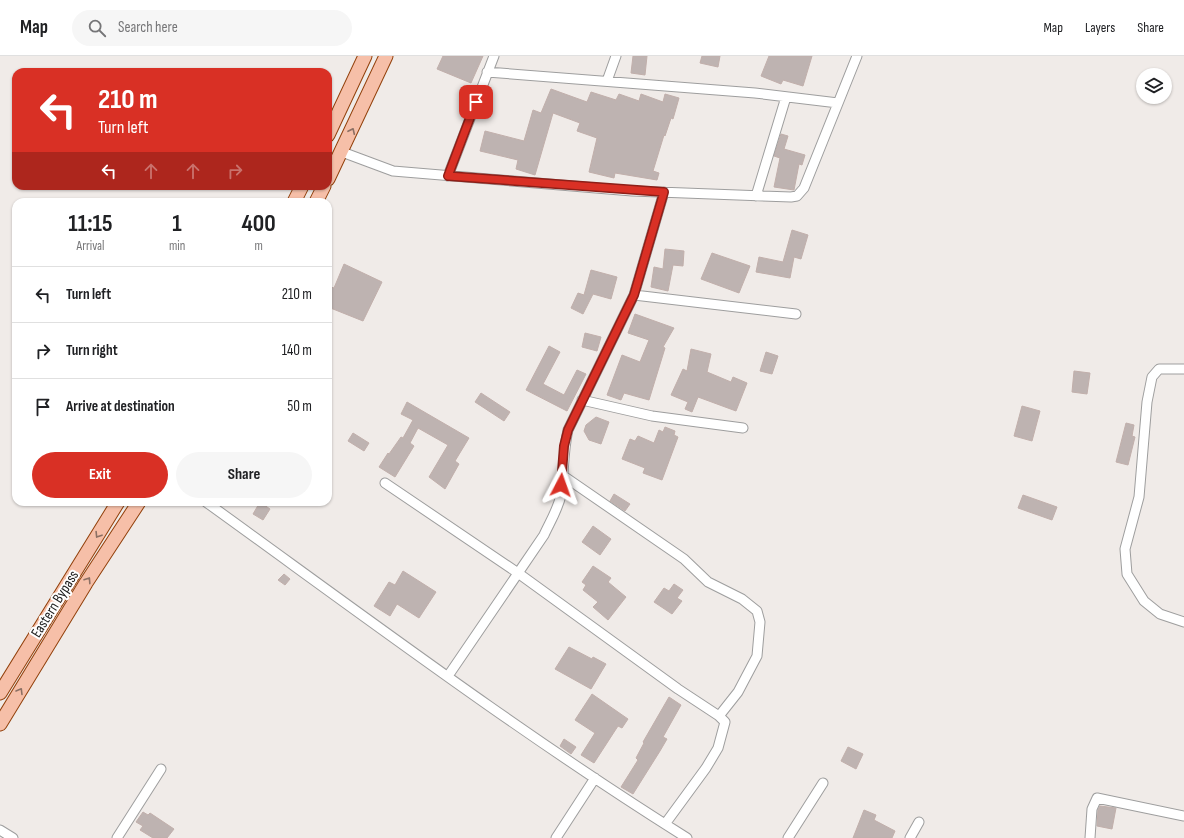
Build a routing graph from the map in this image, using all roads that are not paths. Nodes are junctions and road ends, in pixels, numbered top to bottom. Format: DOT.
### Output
graph roads {
  1 [pos="365,56"];
  2 [pos="386,56"];
  3 [pos="494,56"];
  4 [pos="616,56"];
  5 [pos="857,56"];
  6 [pos="487,72"];
  7 [pos="607,81"];
  8 [pos="786,97"];
  9 [pos="838,103"];
  10 [pos="332,126"];
  11 [pos="342,152"];
  12 [pos="332,171"];
  13 [pos="448,176"];
  14 [pos="664,192"];
  15 [pos="756,196"];
  16 [pos="634,295"];
  17 [pos="796,314"];
  18 [pos="1184,369"];
  19 [pos="582,400"];
  20 [pos="743,428"];
  21 [pos="562,475"];
  22 [pos="385,483"];
  23 [pos="116,506"];
  24 [pos="136,506"];
  25 [pos="212,506"];
  26 [pos="518,573"];
  27 [pos="1184,622"];
  28 [pos="448,676"];
  29 [pos="0,693"];
  30 [pos="719,716"];
  31 [pos="0,724"];
  32 [pos="161,769"];
  33 [pos="595,778"];
  34 [pos="823,783"];
  35 [pos="1184,816"];
  36 [pos="919,822"];
  37 [pos="665,824"];
  38 [pos="0,830"];
  39 [pos="13,838"];
  40 [pos="117,838"];
  41 [pos="556,838"];
  42 [pos="687,838"];
  43 [pos="788,838"];
  44 [pos="910,838"];
  45 [pos="1090,838"];
  1 -- 10 [label="main road"];
  11 -- 2 [label="main road, one-way"];
  3 -- 6 [label="street"];
  4 -- 7 [label="street"];
  5 -- 9 [label="street"];
  6 -- 7 [label="street"];
  6 -- 13 [label="street"];
  7 -- 8 [label="street"];
  8 -- 9 [label="street"];
  8 -- 15 [label="street"];
  9 -- 15 [label="street"];
  11 -- 12 [label="main road"];
  11 -- 13 [label="street"];
  13 -- 14 [label="street"];
  14 -- 15 [label="street"];
  14 -- 16 [label="street"];
  16 -- 17 [label="street"];
  16 -- 19 [label="street"];
  18 -- 27 [label="street"];
  19 -- 20 [label="street"];
  19 -- 21 [label="street"];
  21 -- 26 [label="street"];
  21 -- 30 [label="street"];
  22 -- 26 [label="street"];
  23 -- 29 [label="main road, Eastern Bypass, one-way"];
  31 -- 24 [label="main road, Eastern Bypass, one-way"];
  25 -- 28 [label="street"];
  26 -- 28 [label="street"];
  26 -- 30 [label="street"];
  28 -- 33 [label="street"];
  30 -- 37 [label="street"];
  32 -- 40 [label="street"];
  33 -- 37 [label="street"];
  33 -- 41 [label="street"];
  34 -- 43 [label="street"];
  35 -- 45 [label="street"];
  36 -- 44 [label="street"];
  37 -- 42 [label="street"];
  38 -- 39 [label="street"];
}
